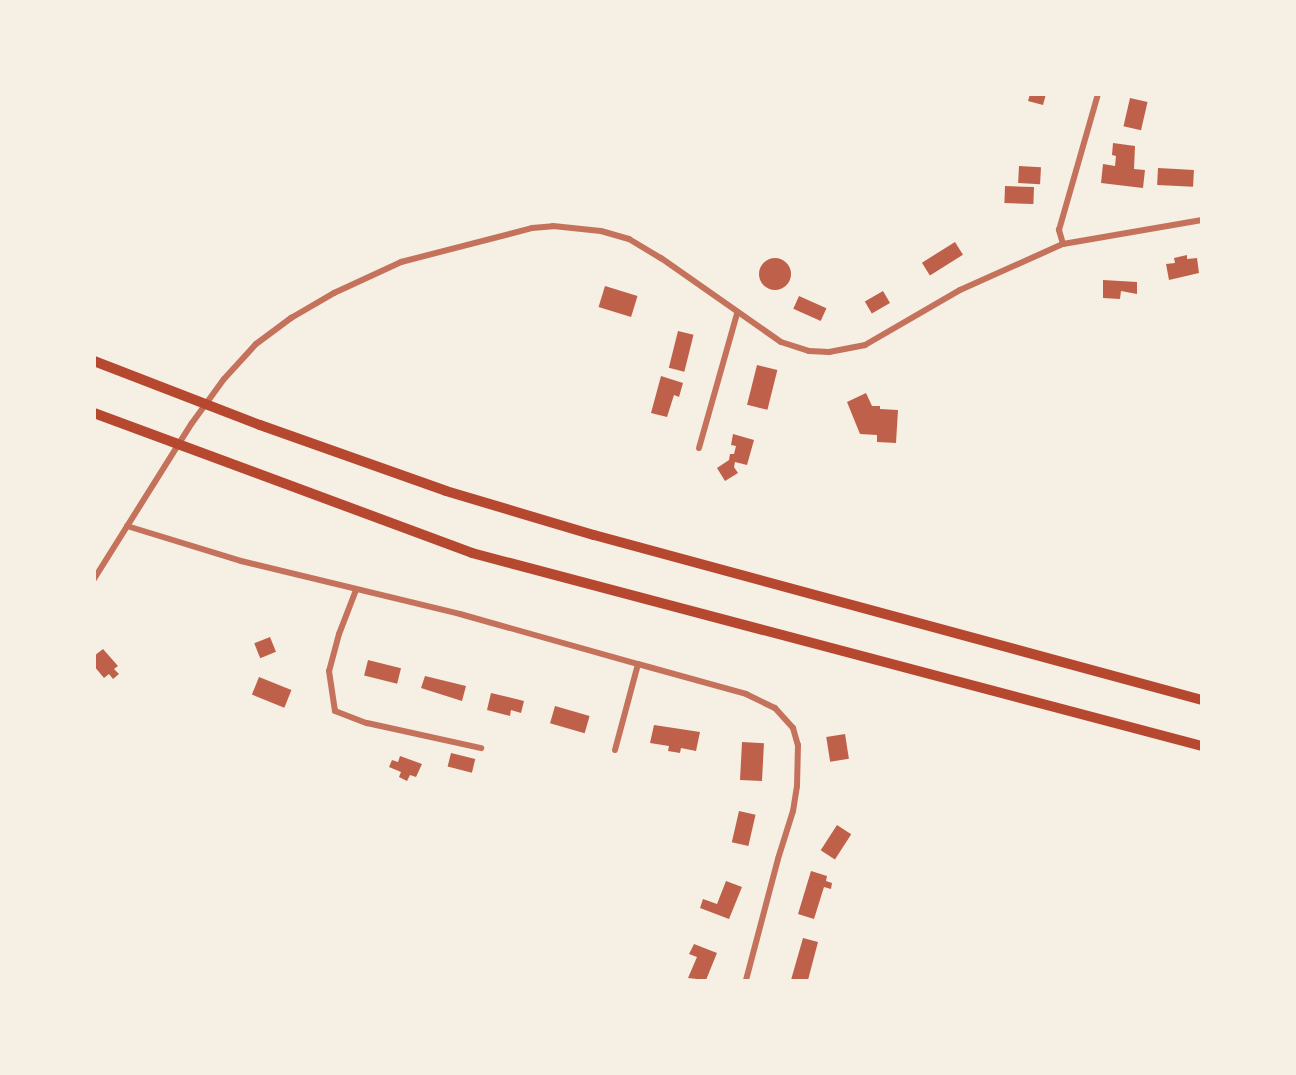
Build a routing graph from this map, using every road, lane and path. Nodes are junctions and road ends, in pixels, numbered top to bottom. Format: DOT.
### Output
graph roads {
  1 [pos="1098,94"];
  2 [pos="1202,220"];
  3 [pos="1063,244"];
  4 [pos="737,314"];
  5 [pos="94,362"];
  6 [pos="94,413"];
  7 [pos="699,448"];
  8 [pos="127,526"];
  9 [pos="94,579"];
  10 [pos="356,590"];
  11 [pos="638,664"];
  12 [pos="1202,700"];
  13 [pos="1202,746"];
  14 [pos="481,748"];
  15 [pos="615,750"];
  16 [pos="746,981"];
  1 -- 3 [label="street"];
  2 -- 3 [label="street"];
  3 -- 4 [label="street"];
  4 -- 7 [label="street"];
  4 -- 8 [label="street"];
  5 -- 12 [label="highway"];
  6 -- 13 [label="highway"];
  8 -- 9 [label="street"];
  8 -- 10 [label="street"];
  10 -- 11 [label="street"];
  10 -- 14 [label="street"];
  11 -- 15 [label="street"];
  11 -- 16 [label="street"];
}
